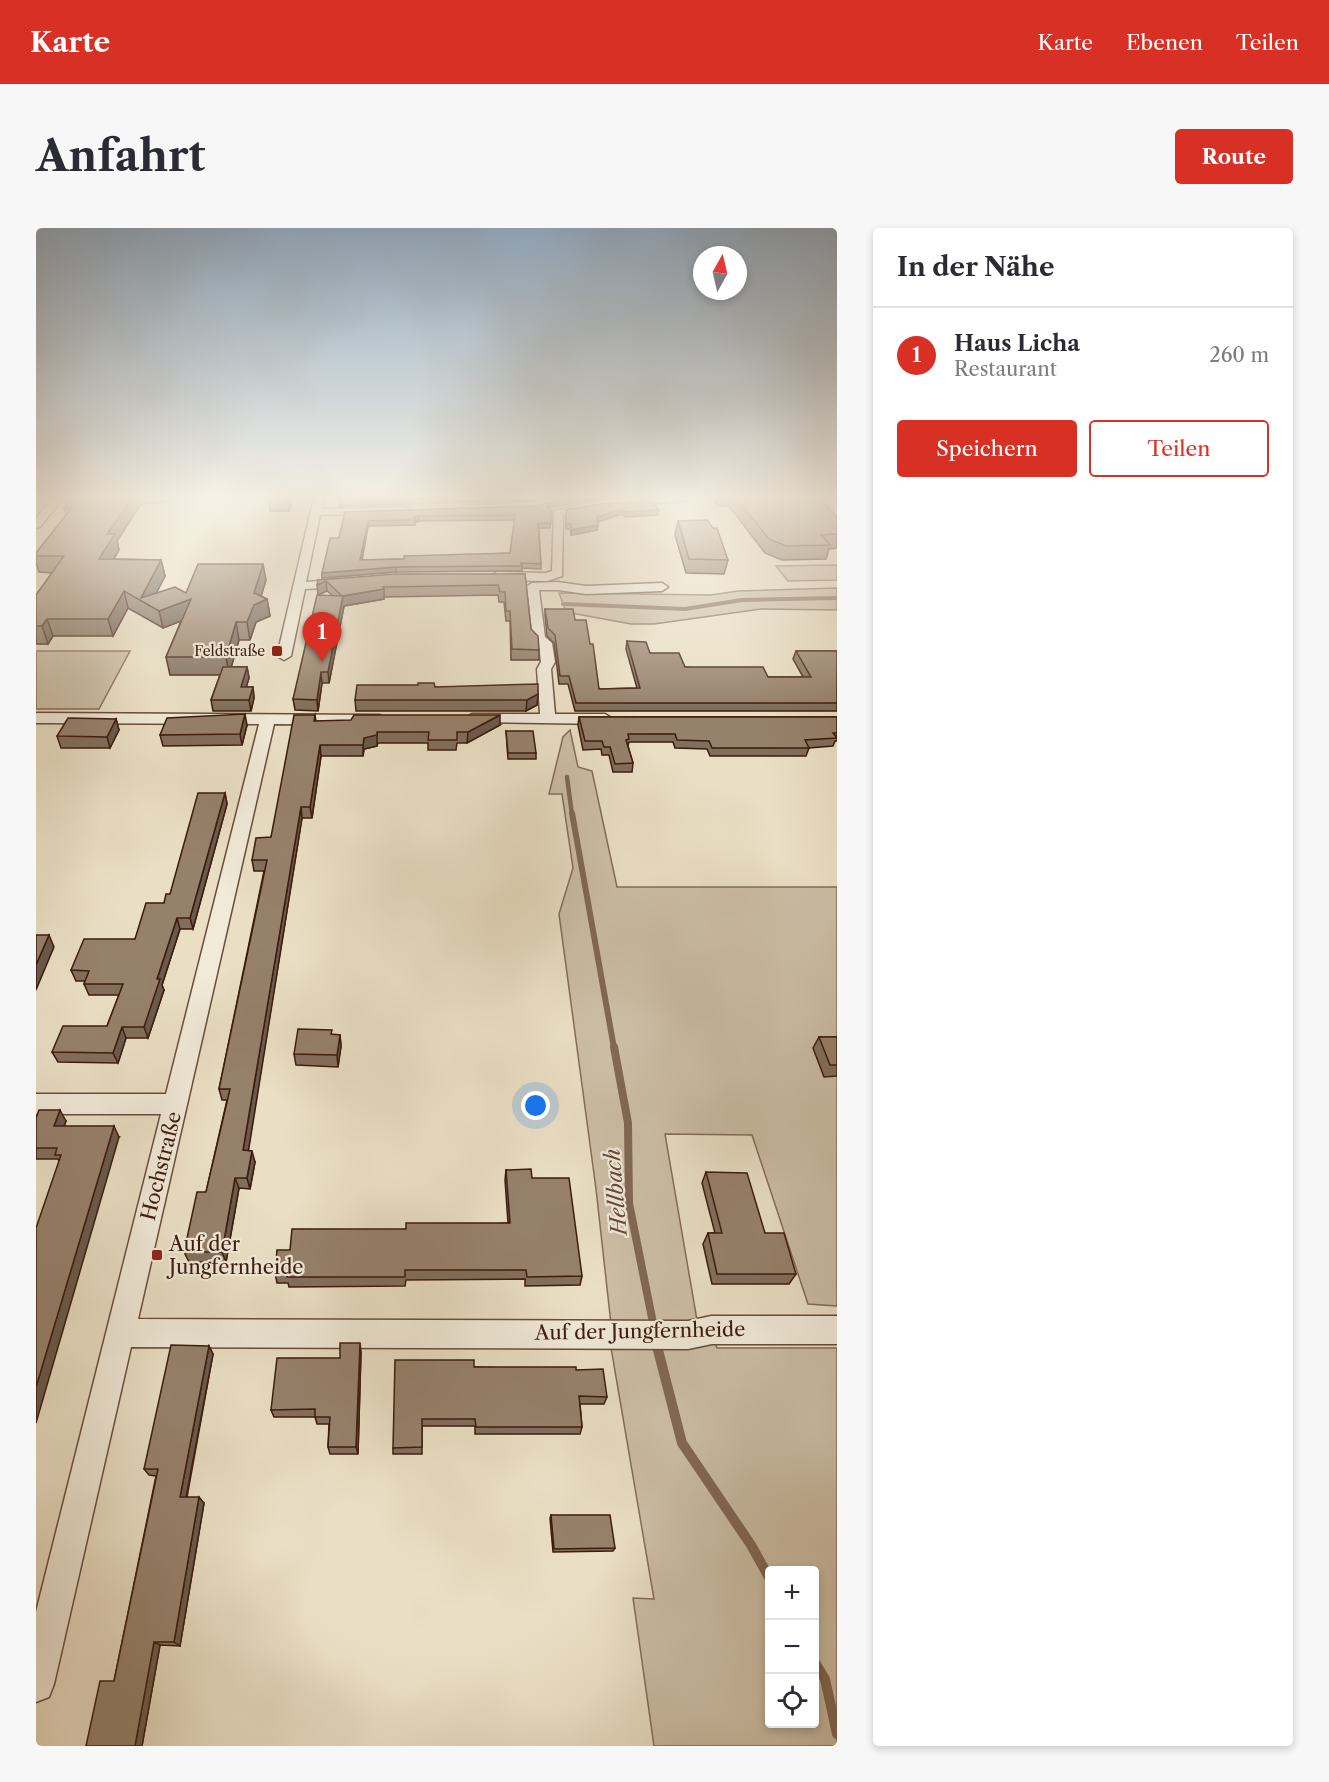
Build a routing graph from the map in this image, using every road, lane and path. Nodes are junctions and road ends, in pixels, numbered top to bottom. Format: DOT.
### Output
graph roads {
  1 [pos="303,568"];
  2 [pos="558,568"];
  3 [pos="489,576"];
  4 [pos="547,577"];
  5 [pos="360,582"];
  6 [pos="299,586"];
  7 [pos="558,586"];
  8 [pos="662,587"];
  9 [pos="284,656"];
  10 [pos="36,718"];
  11 [pos="268,719"];
  12 [pos="548,719"];
  13 [pos="623,719"];
  14 [pos="397,720"];
  15 [pos="456,720"];
  16 [pos="36,1104"];
  17 [pos="176,1104"];
  18 [pos="837,1330"];
  19 [pos="119,1333"];
  20 [pos="36,1684"];
  1 -- 6 [label="street"];
  2 -- 4 [label="street"];
  3 -- 4 [label="street"];
  4 -- 7 [label="street"];
  5 -- 6 [label="street"];
  6 -- 9 [label="street"];
  7 -- 8 [label="street"];
  7 -- 12 [label="street"];
  10 -- 11 [label="street"];
  11 -- 14 [label="street"];
  11 -- 17 [label="street, Hochstraße"];
  12 -- 13 [label="street"];
  12 -- 15 [label="street"];
  16 -- 17 [label="street"];
  17 -- 19 [label="street, Hochstraße"];
  18 -- 19 [label="street, Auf der Jungfernheide"];
  19 -- 20 [label="street, Hochstraße"];
}
